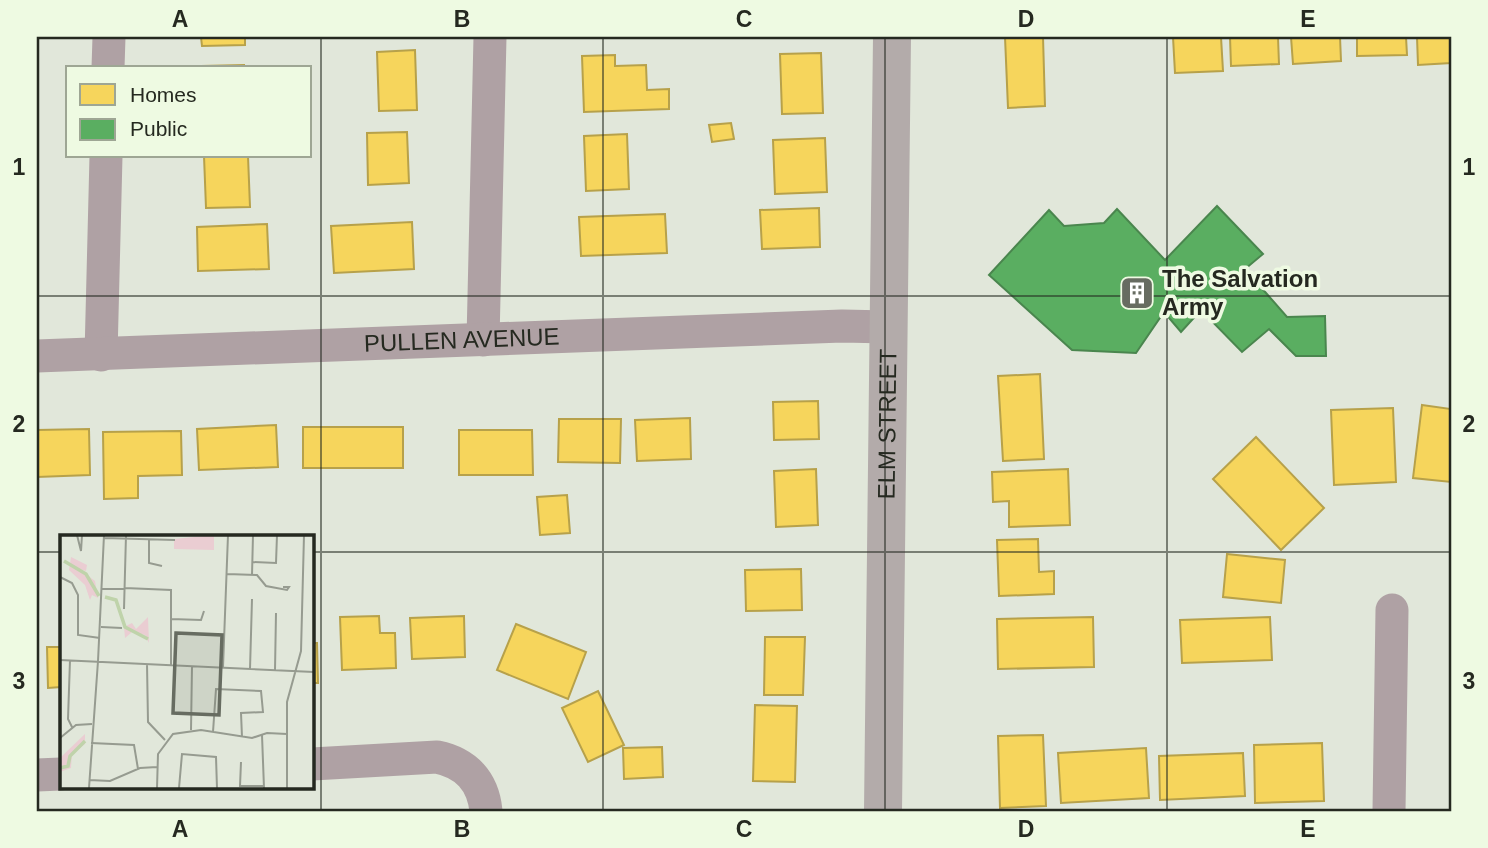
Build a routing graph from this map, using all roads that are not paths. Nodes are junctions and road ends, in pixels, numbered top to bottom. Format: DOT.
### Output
graph roads {
  1 [pos="109,37"];
  2 [pos="490,37"];
  3 [pos="892,37"];
  4 [pos="108,66"];
  5 [pos="106,158"];
  6 [pos="888,327"];
  7 [pos="482,340"];
  8 [pos="102,355"];
  9 [pos="37,356"];
  10 [pos="1392,610"];
  11 [pos="313,764"];
  12 [pos="60,774"];
  13 [pos="37,775"];
  14 [pos="486,811"];
  15 [pos="883,811"];
  16 [pos="1389,811"];
  1 -- 4 [label="street"];
  2 -- 7 [label="street"];
  3 -- 6 [label="main road, ELM STREET"];
  5 -- 8 [label="street"];
  6 -- 7 [label="street, PULLEN AVENUE"];
  6 -- 15 [label="main road, ELM STREET"];
  7 -- 8 [label="street, PULLEN AVENUE"];
  8 -- 9 [label="street, PULLEN AVENUE"];
  10 -- 16 [label="street"];
  11 -- 14 [label="street"];
  12 -- 13 [label="street"];
}
